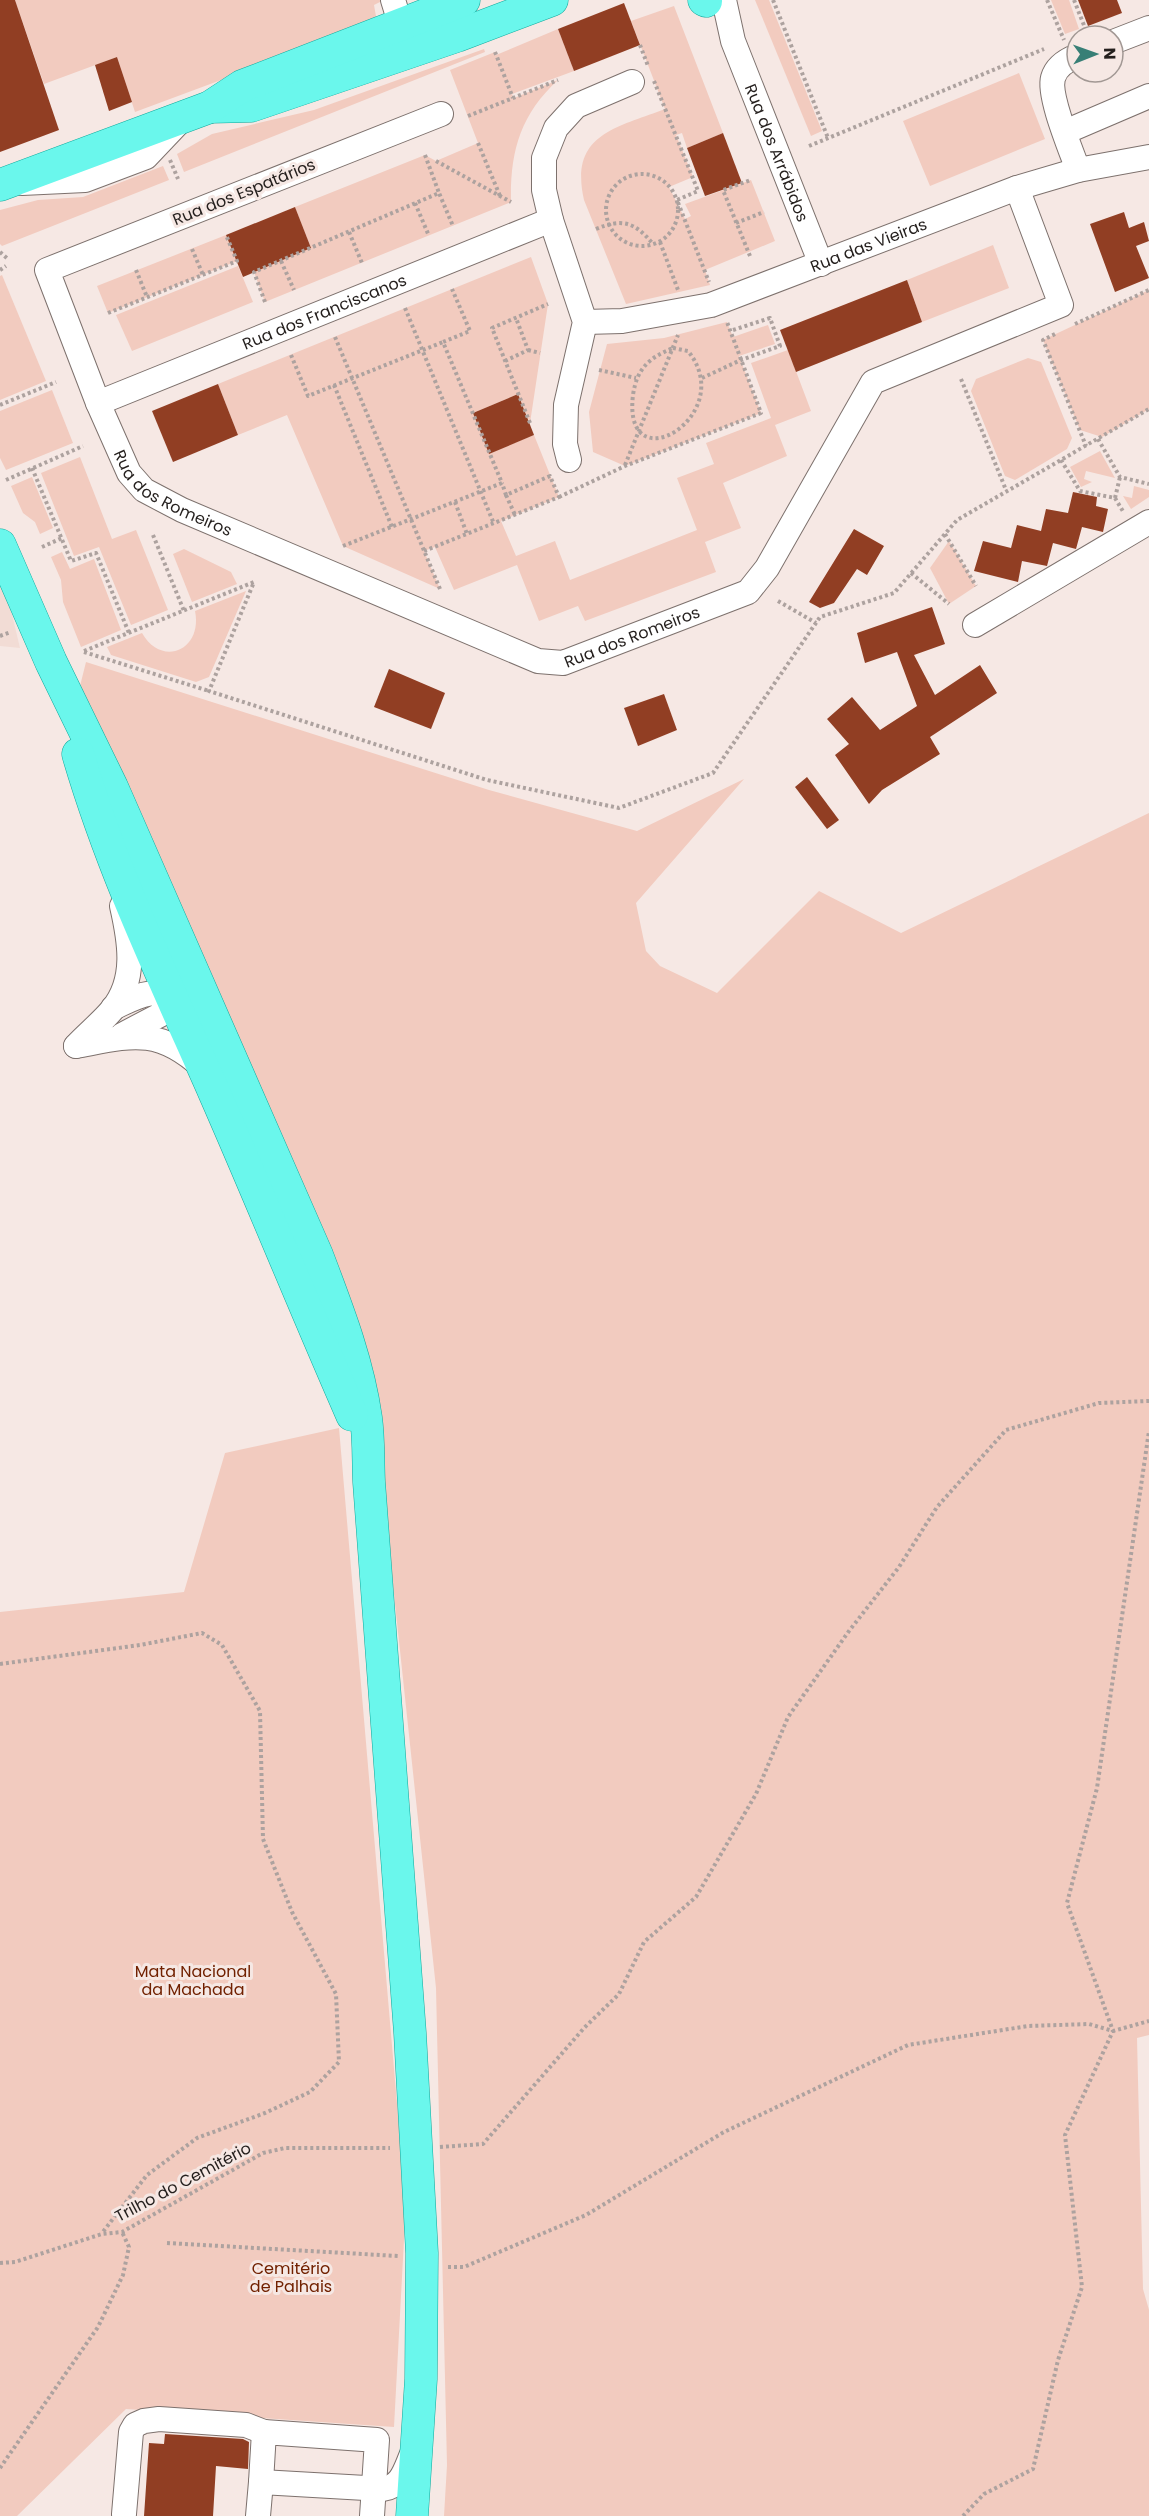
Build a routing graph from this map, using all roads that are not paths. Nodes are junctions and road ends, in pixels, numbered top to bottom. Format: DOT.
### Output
graph roads {
  1 [pos="464,0"];
  2 [pos="552,0"];
  3 [pos="710,0"];
  4 [pos="401,26"];
  5 [pos="1149,28"];
  6 [pos="1125,37"];
  7 [pos="1065,60"];
  8 [pos="632,82"];
  9 [pos="1149,96"];
  10 [pos="441,114"];
  11 [pos="1065,132"];
  12 [pos="1149,157"];
  13 [pos="1078,170"];
  14 [pos="1,185"];
  15 [pos="1017,188"];
  16 [pos="552,220"];
  17 [pos="821,264"];
  18 [pos="47,270"];
  19 [pos="585,322"];
  20 [pos="98,403"];
  21 [pos="569,460"];
  22 [pos="1138,521"];
  23 [pos="0,545"];
  24 [pos="975,625"];
  25 [pos="51,662"];
  26 [pos="104,833"];
  27 [pos="183,947"];
  28 [pos="172,996"];
  29 [pos="113,1008"];
  30 [pos="112,1039"];
  31 [pos="204,1068"];
  32 [pos="236,1070"];
  33 [pos="369,1482"];
  34 [pos="264,2432"];
  35 [pos="417,2440"];
  36 [pos="261,2482"];
  37 [pos="374,2489"];
  38 [pos="124,2514"];
  39 [pos="258,2516"];
  40 [pos="372,2516"];
  41 [pos="412,2516"];
  1 -- 4 [label="main road"];
  2 -- 4 [label="main road"];
  3 -- 17 [label="street, Rua dos Arrábidos"];
  4 -- 14 [label="main road"];
  5 -- 6 [label="street"];
  7 -- 11 [label="street"];
  8 -- 16 [label="street"];
  9 -- 11 [label="street"];
  10 -- 18 [label="street, Rua dos Espatários"];
  11 -- 13 [label="street"];
  12 -- 13 [label="street, Rua das Vieiras"];
  13 -- 15 [label="street, Rua das Vieiras"];
  15 -- 17 [label="street, Rua das Vieiras"];
  15 -- 20 [label="street, Rua dos Romeiros"];
  16 -- 19 [label="street"];
  16 -- 20 [label="street, Rua dos Franciscanos"];
  17 -- 19 [label="street, Rua das Vieiras"];
  18 -- 20 [label="street, Rua dos Romeiros"];
  19 -- 21 [label="street"];
  22 -- 24 [label="street"];
  23 -- 25 [label="main road"];
  25 -- 26 [label="main road"];
  25 -- 27 [label="main road"];
  26 -- 28 [label="main road"];
  26 -- 29 [label="street"];
  27 -- 28 [label="street"];
  27 -- 32 [label="main road"];
  28 -- 29 [label="street"];
  28 -- 30 [label="street"];
  28 -- 31 [label="main road"];
  28 -- 32 [label="street"];
  29 -- 30 [label="street"];
  30 -- 31 [label="street"];
  31 -- 33 [label="main road"];
  32 -- 33 [label="main road"];
  33 -- 35 [label="main road"];
  34 -- 36 [label="street"];
  34 -- 37 [label="street"];
  34 -- 38 [label="street"];
  35 -- 37 [label="street"];
  35 -- 41 [label="main road"];
  36 -- 37 [label="street"];
  36 -- 39 [label="street"];
  37 -- 40 [label="street"];
}
